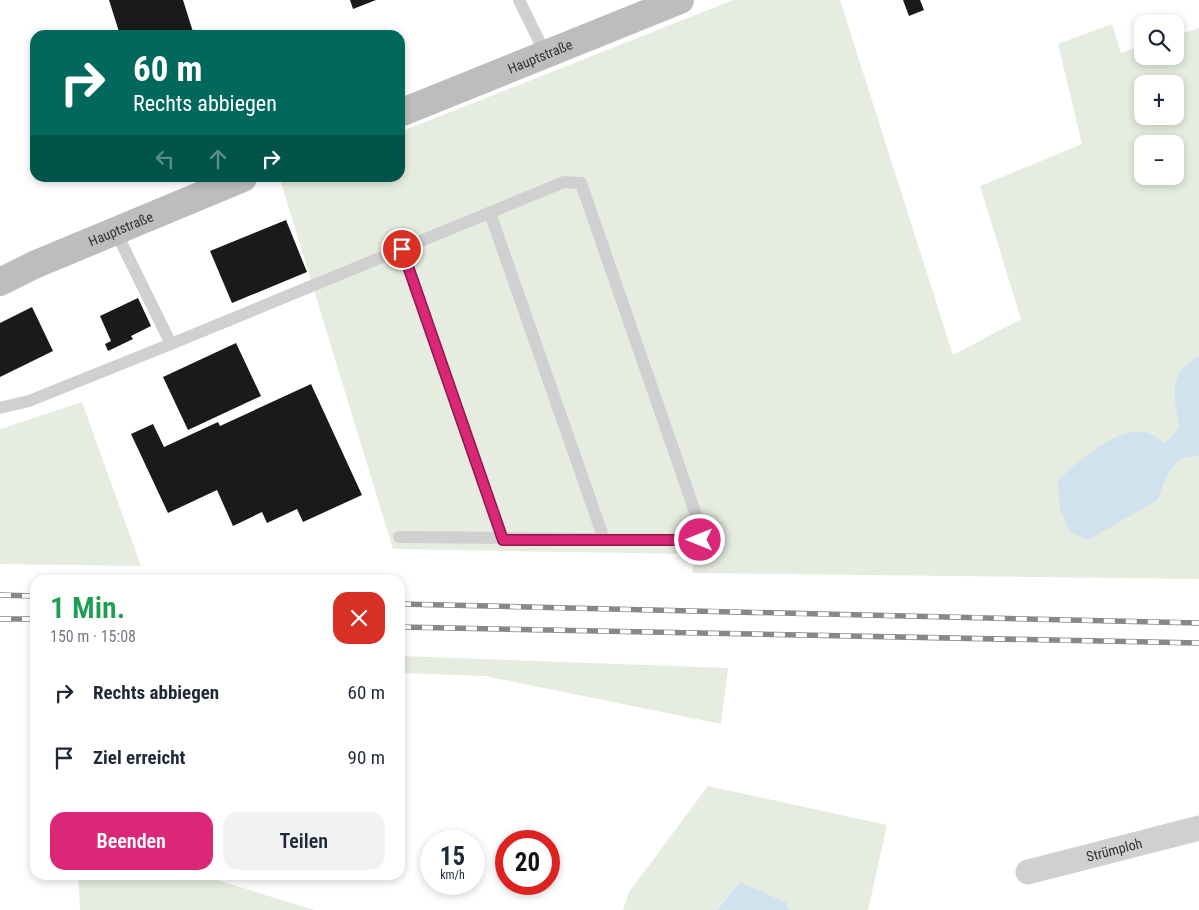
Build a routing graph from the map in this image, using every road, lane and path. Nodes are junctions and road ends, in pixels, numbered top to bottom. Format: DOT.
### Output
graph roads {
  1 [pos="519,0"];
  2 [pos="680,0"];
  3 [pos="652,5"];
  4 [pos="545,53"];
  5 [pos="405,111"];
  6 [pos="233,182"];
  7 [pos="490,213"];
  8 [pos="115,230"];
  9 [pos="402,249"];
  10 [pos="0,282"];
  11 [pos="171,344"];
  12 [pos="0,408"];
  13 [pos="399,537"];
  14 [pos="503,540"];
  15 [pos="604,540"];
  16 [pos="1199,828"];
  17 [pos="1028,872"];
  1 -- 4 [label="lane"];
  2 -- 3 [label="main road, Hauptstraße"];
  3 -- 4 [label="main road, Hauptstraße"];
  4 -- 5 [label="main road, Hauptstraße"];
  6 -- 8 [label="main road, Hauptstraße"];
  7 -- 9 [label="lane"];
  7 -- 15 [label="lane"];
  7 -- 15 [label="lane"];
  8 -- 10 [label="main road, Hauptstraße"];
  8 -- 11 [label="lane"];
  9 -- 11 [label="lane"];
  9 -- 14 [label="lane"];
  11 -- 12 [label="lane"];
  13 -- 14 [label="lane"];
  14 -- 15 [label="lane"];
  16 -- 17 [label="street, Strümploh"];
}
